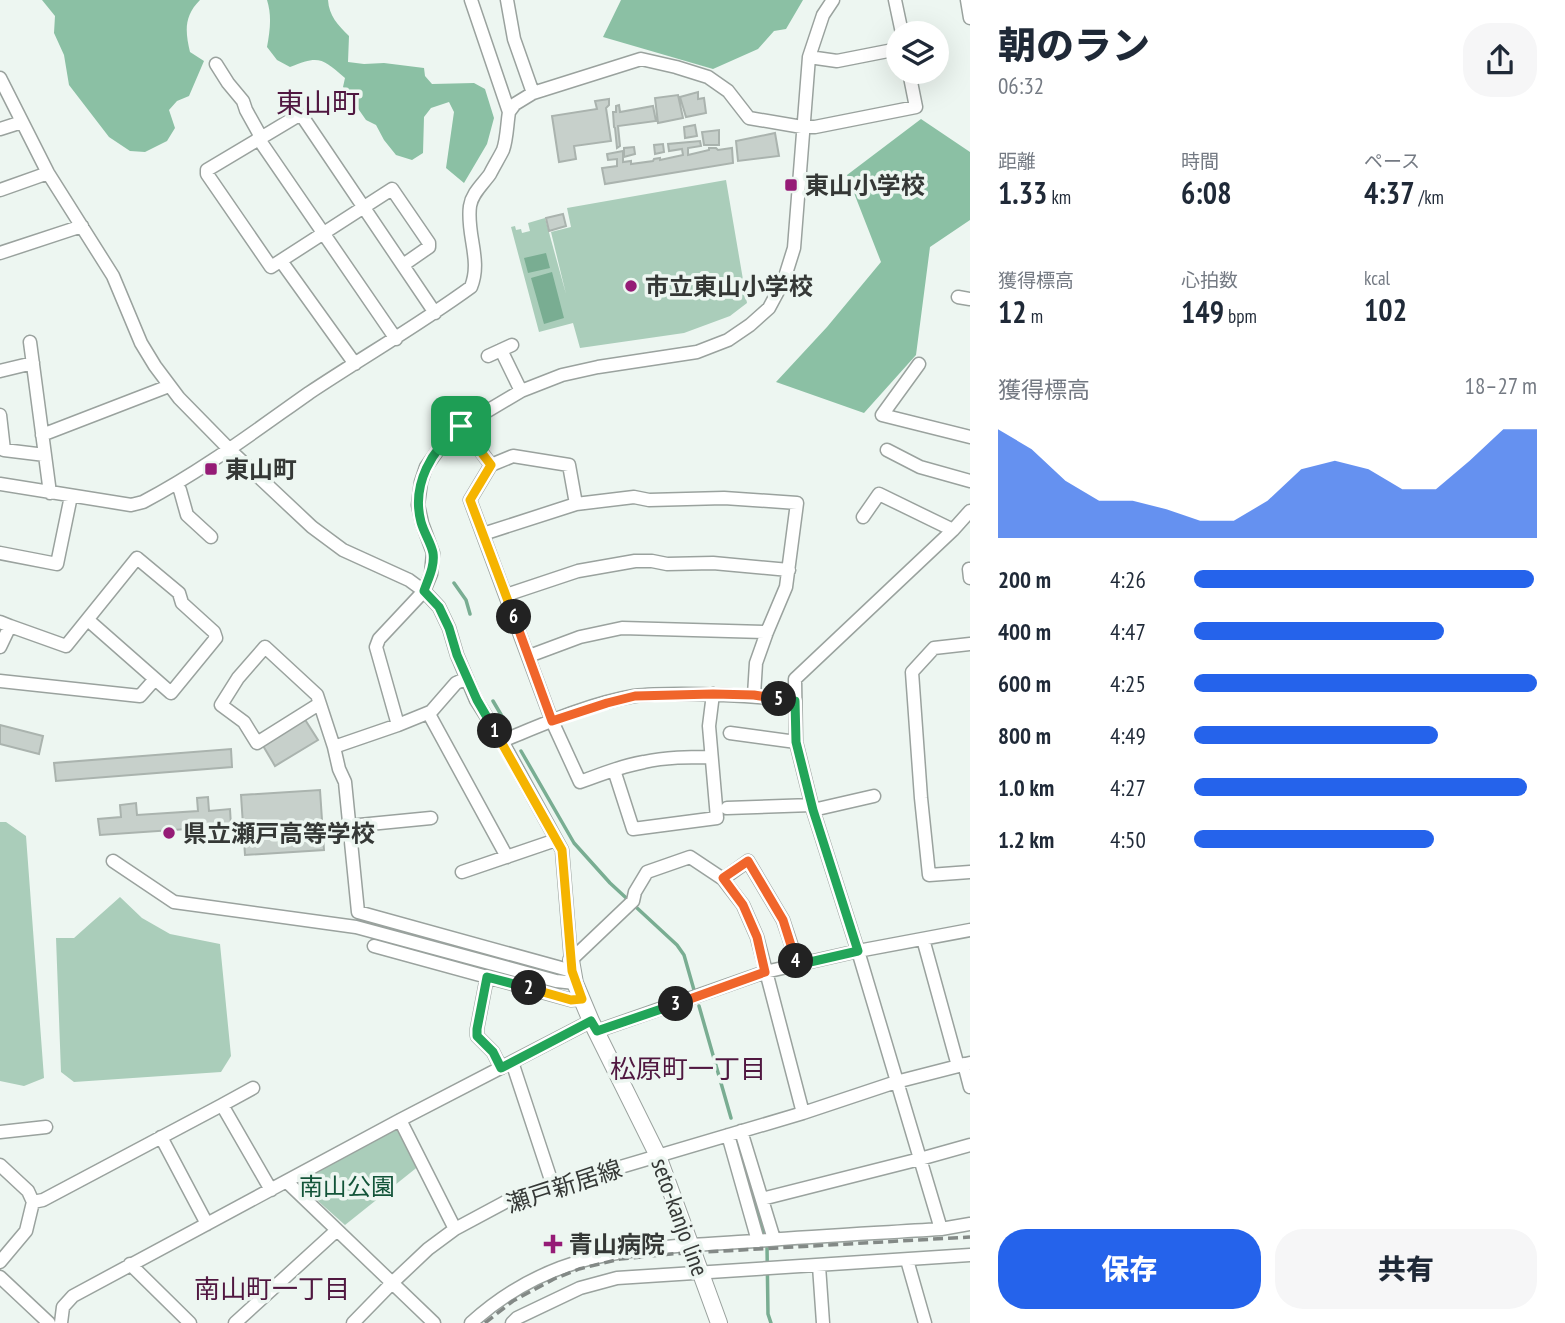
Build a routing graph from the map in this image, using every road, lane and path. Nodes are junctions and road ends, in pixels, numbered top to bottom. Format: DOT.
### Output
graph roads {
  1 [pos="471,0"];
  2 [pos="507,0"];
  3 [pos="833,0"];
  4 [pos="895,0"];
  5 [pos="967,0"];
  6 [pos="970,18"];
  7 [pos="899,21"];
  8 [pos="886,51"];
  9 [pos="808,57"];
  10 [pos="216,64"];
  11 [pos="0,78"];
  12 [pos="911,84"];
  13 [pos="533,93"];
  14 [pos="509,112"];
  15 [pos="22,122"];
  16 [pos="802,127"];
  17 [pos="0,129"];
  18 [pos="260,137"];
  19 [pos="48,173"];
  20 [pos="0,190"];
  21 [pos="364,208"];
  22 [pos="82,226"];
  23 [pos="322,234"];
  24 [pos="0,253"];
  25 [pos="281,261"];
  26 [pos="403,265"];
  27 [pos="435,313"];
  28 [pos="396,339"];
  29 [pos="30,342"];
  30 [pos="488,356"];
  31 [pos="33,363"];
  32 [pos="355,364"];
  33 [pos="919,364"];
  34 [pos="0,372"];
  35 [pos="169,386"];
  36 [pos="521,391"];
  37 [pos="0,415"];
  38 [pos="461,426"];
  39 [pos="43,435"];
  40 [pos="970,438"];
  41 [pos="230,450"];
  42 [pos="887,450"];
  43 [pos="45,455"];
  44 [pos="491,465"];
  45 [pos="970,481"];
  46 [pos="0,484"];
  47 [pos="175,484"];
  48 [pos="50,493"];
  49 [pos="71,496"];
  50 [pos="576,504"];
  51 [pos="970,511"];
  52 [pos="863,517"];
  53 [pos="953,530"];
  54 [pos="483,534"];
  55 [pos="211,537"];
  56 [pos="0,553"];
  57 [pos="789,570"];
  58 [pos="424,591"];
  59 [pos="506,594"];
  60 [pos="88,620"];
  61 [pos="5,624"];
  62 [pos="767,632"];
  63 [pos="970,644"];
  64 [pos="0,647"];
  65 [pos="529,656"];
  66 [pos="467,678"];
  67 [pos="155,679"];
  68 [pos="0,681"];
  69 [pos="713,694"];
  70 [pos="754,695"];
  71 [pos="795,701"];
  72 [pos="319,704"];
  73 [pos="429,714"];
  74 [pos="552,721"];
  75 [pos="398,725"];
  76 [pos="730,733"];
  77 [pos="502,741"];
  78 [pos="796,742"];
  79 [pos="334,747"];
  80 [pos="711,757"];
  81 [pos="614,770"];
  82 [pos="874,796"];
  83 [pos="813,807"];
  84 [pos="727,808"];
  85 [pos="430,818"];
  86 [pos="349,826"];
  87 [pos="556,840"];
  88 [pos="508,857"];
  89 [pos="113,860"];
  90 [pos="462,872"];
  91 [pos="970,872"];
  92 [pos="723,878"];
  93 [pos="970,930"];
  94 [pos="923,939"];
  95 [pos="374,946"];
  96 [pos="858,951"];
  97 [pos="797,965"];
  98 [pos="573,972"];
  99 [pos="765,972"];
  100 [pos="487,977"];
  101 [pos="582,999"];
  102 [pos="594,1026"];
  103 [pos="964,1064"];
  104 [pos="506,1065"];
  105 [pos="896,1083"];
  106 [pos="970,1087"];
  107 [pos="253,1088"];
  108 [pos="222,1105"];
  109 [pos="803,1113"];
  110 [pos="400,1120"];
  111 [pos="46,1127"];
  112 [pos="741,1131"];
  113 [pos="0,1132"];
  114 [pos="728,1135"];
  115 [pos="161,1138"];
  116 [pos="970,1145"];
  117 [pos="658,1156"];
  118 [pos="920,1159"];
  119 [pos="0,1165"];
  120 [pos="287,1182"];
  121 [pos="554,1186"];
  122 [pos="271,1190"];
  123 [pos="762,1199"];
  124 [pos="33,1202"];
  125 [pos="207,1224"];
  126 [pos="970,1224"];
  127 [pos="455,1229"];
  128 [pos="941,1229"];
  129 [pos="337,1230"];
  130 [pos="767,1240"];
  131 [pos="690,1245"];
  132 [pos="970,1255"];
  133 [pos="907,1261"];
  134 [pos="0,1262"];
  135 [pos="130,1265"];
  136 [pos="820,1266"];
  137 [pos="700,1271"];
  138 [pos="0,1277"];
  139 [pos="392,1283"];
  140 [pos="49,1323"];
  141 [pos="61,1323"];
  142 [pos="190,1323"];
  143 [pos="234,1323"];
  144 [pos="353,1323"];
  145 [pos="434,1323"];
  146 [pos="471,1323"];
  147 [pos="512,1323"];
  148 [pos="719,1323"];
  149 [pos="823,1323"];
  150 [pos="925,1323"];
  1 -- 14 [label="street"];
  2 -- 13 [label="street"];
  3 -- 9 [label="street"];
  4 -- 7 [label="street"];
  5 -- 6 [label="street"];
  8 -- 9 [label="street"];
  9 -- 16 [label="street"];
  10 -- 18 [label="street"];
  11 -- 15 [label="street"];
  12 -- 16 [label="street"];
  13 -- 14 [label="street"];
  13 -- 16 [label="street"];
  14 -- 27 [label="street"];
  15 -- 17 [label="street"];
  15 -- 19 [label="street"];
  16 -- 36 [label="street"];
  18 -- 21 [label="street"];
  18 -- 23 [label="street"];
  18 -- 25 [label="street"];
  19 -- 20 [label="street"];
  19 -- 22 [label="street"];
  21 -- 23 [label="street"];
  21 -- 26 [label="street"];
  21 -- 26 [label="street"];
  22 -- 24 [label="street"];
  22 -- 35 [label="street"];
  23 -- 25 [label="street"];
  23 -- 28 [label="street"];
  25 -- 32 [label="street"];
  26 -- 27 [label="street"];
  27 -- 28 [label="street"];
  28 -- 32 [label="street"];
  29 -- 31 [label="street"];
  30 -- 36 [label="street"];
  31 -- 34 [label="street"];
  31 -- 39 [label="street"];
  32 -- 41 [label="street"];
  33 -- 40 [label="street"];
  35 -- 39 [label="street"];
  35 -- 41 [label="street"];
  36 -- 38 [label="street"];
  37 -- 43 [label="street"];
  38 -- 44 [label="street"];
  38 -- 58 [label="street"];
  39 -- 43 [label="street"];
  41 -- 47 [label="street"];
  41 -- 58 [label="street"];
  42 -- 45 [label="street"];
  43 -- 48 [label="street"];
  44 -- 50 [label="street"];
  44 -- 54 [label="street"];
  46 -- 48 [label="street"];
  47 -- 49 [label="street"];
  47 -- 55 [label="street"];
  48 -- 49 [label="street"];
  49 -- 56 [label="street"];
  50 -- 54 [label="street"];
  50 -- 57 [label="street"];
  51 -- 53 [label="street"];
  52 -- 53 [label="street"];
  53 -- 71 [label="street"];
  54 -- 59 [label="street"];
  57 -- 59 [label="street"];
  57 -- 62 [label="street"];
  58 -- 66 [label="street"];
  58 -- 75 [label="street"];
  59 -- 65 [label="street"];
  60 -- 61 [label="street"];
  60 -- 67 [label="street"];
  60 -- 67 [label="street"];
  61 -- 64 [label="street"];
  62 -- 65 [label="street"];
  62 -- 70 [label="street"];
  63 -- 91 [label="street"];
  65 -- 74 [label="street"];
  66 -- 73 [label="street"];
  66 -- 77 [label="street"];
  67 -- 68 [label="street"];
  69 -- 70 [label="street"];
  69 -- 74 [label="street"];
  69 -- 80 [label="street"];
  70 -- 71 [label="street"];
  71 -- 78 [label="street"];
  72 -- 72 [label="street"];
  72 -- 79 [label="street"];
  73 -- 75 [label="street"];
  73 -- 88 [label="street"];
  74 -- 77 [label="street"];
  74 -- 81 [label="street"];
  75 -- 79 [label="street"];
  76 -- 78 [label="street"];
  77 -- 87 [label="street"];
  78 -- 83 [label="street"];
  79 -- 86 [label="street"];
  80 -- 81 [label="street"];
  80 -- 81 [label="street"];
  82 -- 83 [label="street"];
  83 -- 84 [label="street"];
  83 -- 96 [label="street"];
  85 -- 86 [label="street"];
  86 -- 98 [label="street"];
  87 -- 88 [label="street"];
  87 -- 98 [label="street"];
  88 -- 90 [label="street"];
  89 -- 98 [label="street"];
  92 -- 97 [label="street"];
  92 -- 98 [label="street"];
  92 -- 99 [label="street"];
  93 -- 94 [label="street"];
  94 -- 96 [label="street"];
  94 -- 103 [label="street"];
  95 -- 100 [label="street"];
  96 -- 97 [label="street"];
  96 -- 105 [label="street"];
  97 -- 99 [label="street"];
  98 -- 101 [label="main road, seto-kanjo line"];
  99 -- 102 [label="street"];
  99 -- 109 [label="street"];
  100 -- 101 [label="street"];
  100 -- 104 [label="street"];
  101 -- 102 [label="main road, seto-kanjo line"];
  102 -- 104 [label="street"];
  102 -- 117 [label="main road, seto-kanjo line"];
  103 -- 105 [label="street, 瀬戸新居線"];
  103 -- 106 [label="street"];
  104 -- 110 [label="street"];
  104 -- 121 [label="street"];
  105 -- 109 [label="street, 瀬戸新居線"];
  105 -- 118 [label="street"];
  107 -- 108 [label="street"];
  108 -- 115 [label="street"];
  108 -- 122 [label="street"];
  109 -- 112 [label="street, 瀬戸新居線"];
  110 -- 120 [label="street"];
  110 -- 127 [label="street"];
  111 -- 113 [label="street"];
  112 -- 114 [label="street, 瀬戸新居線"];
  112 -- 123 [label="street"];
  114 -- 117 [label="street, 瀬戸新居線"];
  114 -- 130 [label="street"];
  115 -- 124 [label="street"];
  115 -- 125 [label="street"];
  116 -- 118 [label="street"];
  117 -- 121 [label="street, 瀬戸新居線"];
  117 -- 131 [label="main road, seto-kanjo line"];
  118 -- 123 [label="street"];
  118 -- 128 [label="street"];
  119 -- 124 [label="street"];
  120 -- 122 [label="street"];
  120 -- 129 [label="street"];
  121 -- 127 [label="street, 瀬戸新居線"];
  122 -- 125 [label="street"];
  123 -- 130 [label="street"];
  124 -- 134 [label="street"];
  125 -- 135 [label="street"];
  126 -- 128 [label="street"];
  127 -- 139 [label="street, 瀬戸新居線"];
  128 -- 130 [label="street"];
  129 -- 139 [label="street"];
  129 -- 143 [label="street"];
  130 -- 131 [label="street"];
  131 -- 137 [label="main road, seto-kanjo line"];
  131 -- 146 [label="street"];
  132 -- 133 [label="street"];
  133 -- 136 [label="street"];
  133 -- 150 [label="street"];
  135 -- 141 [label="street"];
  135 -- 142 [label="street"];
  136 -- 137 [label="street"];
  136 -- 149 [label="street"];
  137 -- 147 [label="street"];
  137 -- 148 [label="main road, seto-kanjo line"];
  138 -- 140 [label="street"];
  139 -- 144 [label="street, 瀬戸新居線"];
  139 -- 145 [label="street"];
}
